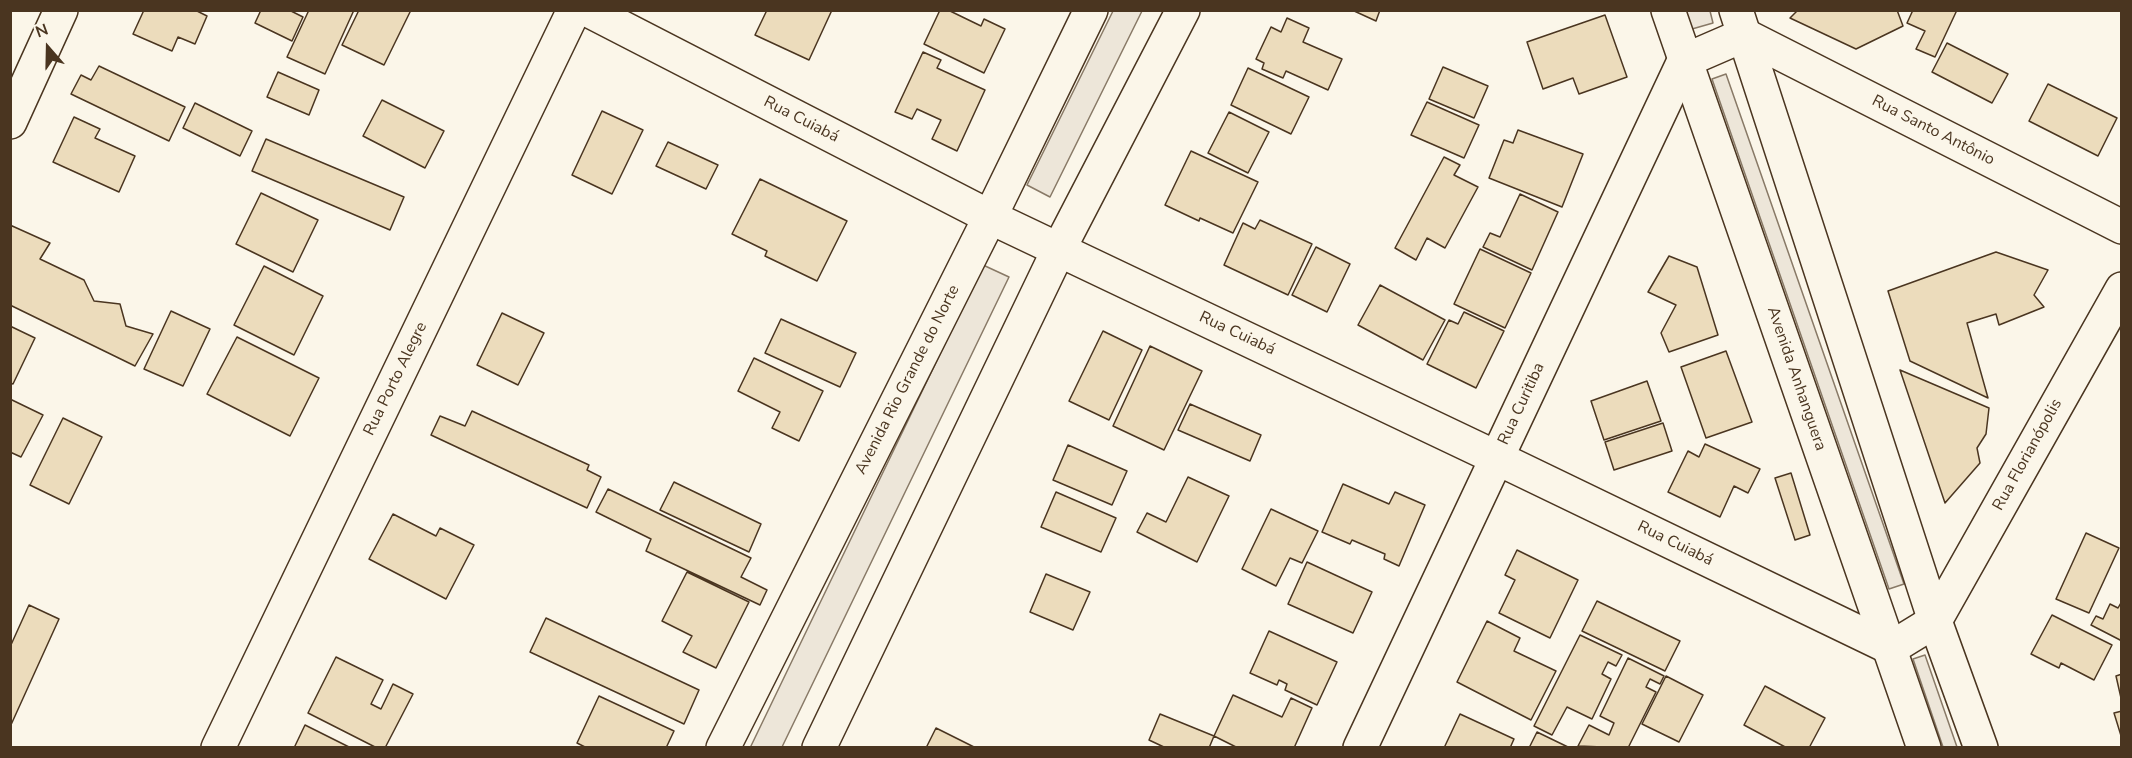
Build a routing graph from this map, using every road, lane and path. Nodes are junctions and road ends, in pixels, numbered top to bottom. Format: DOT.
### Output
graph roads {
  1 [pos="62,10"];
  2 [pos="574,10"];
  3 [pos="588,10"];
  4 [pos="1091,10"];
  5 [pos="1183,10"];
  6 [pos="1668,10"];
  7 [pos="1740,23"];
  8 [pos="1684,61"];
  9 [pos="10,122"];
  10 [pos="990,217"];
  11 [pos="2121,227"];
  12 [pos="1059,249"];
  13 [pos="2121,289"];
  14 [pos="1497,458"];
  15 [pos="1935,621"];
  16 [pos="1890,648"];
  17 [pos="1917,742"];
  18 [pos="218,747"];
  19 [pos="723,747"];
  20 [pos="819,747"];
  21 [pos="1360,747"];
  22 [pos="1981,747"];
  1 -- 9 [label="street"];
  2 -- 18 [label="street, Rua Porto Alegre"];
  3 -- 10 [label="street, Rua Cuiabá"];
  4 -- 10 [label="street, Avenida Rio Grande do Norte"];
  5 -- 12 [label="street"];
  6 -- 8 [label="street, Avenida Anhanguera"];
  7 -- 8 [label="street"];
  7 -- 11 [label="street, Rua Santo Antônio"];
  7 -- 15 [label="street"];
  8 -- 14 [label="street, Rua Curitiba"];
  8 -- 16 [label="street, Avenida Anhanguera"];
  10 -- 12 [label="street, Rua Cuiabá"];
  10 -- 19 [label="street, Avenida Rio Grande do Norte"];
  12 -- 14 [label="street, Rua Cuiabá"];
  12 -- 20 [label="street"];
  13 -- 15 [label="street, Rua Florianópolis"];
  14 -- 16 [label="street, Rua Cuiabá"];
  14 -- 21 [label="street, Rua Curitiba"];
  15 -- 16 [label="street"];
  15 -- 22 [label="street"];
  16 -- 17 [label="street, Avenida Anhanguera"];
}
